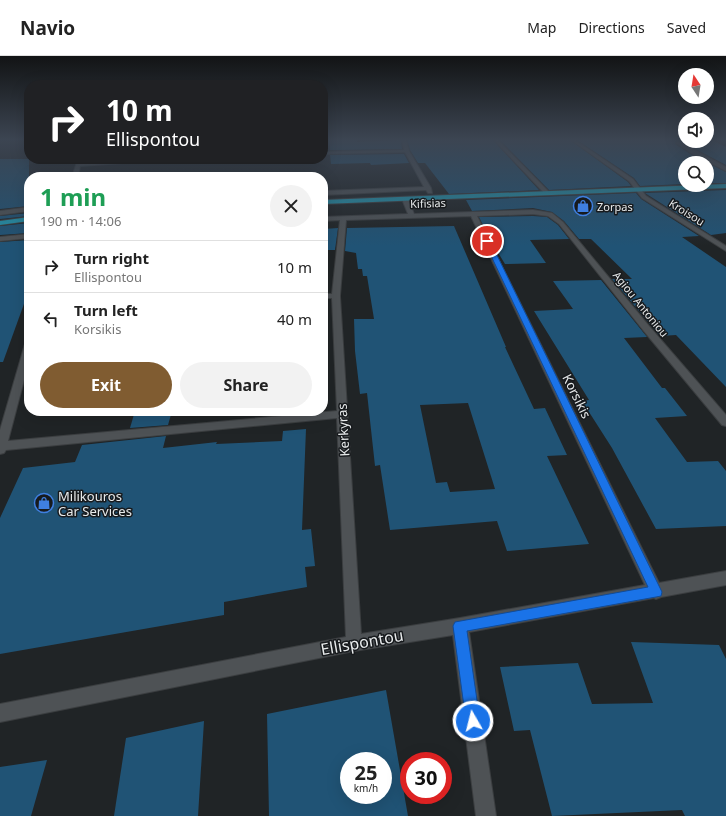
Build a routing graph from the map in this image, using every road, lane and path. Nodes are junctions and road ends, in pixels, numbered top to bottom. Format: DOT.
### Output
graph roads {
  1 [pos="421,175"];
  2 [pos="530,175"];
  3 [pos="624,175"];
  4 [pos="726,186"];
  5 [pos="428,188"];
  6 [pos="638,190"];
  7 [pos="328,193"];
  8 [pos="548,194"];
  9 [pos="435,198"];
  10 [pos="405,199"];
  11 [pos="328,202"];
  12 [pos="24,210"];
  13 [pos="533,212"];
  14 [pos="0,213"];
  15 [pos="473,213"];
  16 [pos="411,215"];
  17 [pos="343,218"];
  18 [pos="328,219"];
  19 [pos="24,220"];
  20 [pos="0,223"];
  21 [pos="24,237"];
  22 [pos="0,239"];
  23 [pos="726,249"];
  24 [pos="328,296"];
  25 [pos="336,296"];
  26 [pos="24,363"];
  27 [pos="342,414"];
  28 [pos="328,415"];
  29 [pos="322,416"];
  30 [pos="726,422"];
  31 [pos="1,448"];
  32 [pos="726,578"];
  33 [pos="656,592"];
  34 [pos="460,626"];
  35 [pos="354,642"];
  36 [pos="0,713"];
  37 [pos="486,816"];
  1 -- 5 [label="street"];
  2 -- 8 [label="street"];
  3 -- 6 [label="street, Kroisou"];
  4 -- 6 [label="main road"];
  5 -- 7 [label="street"];
  5 -- 9 [label="street"];
  6 -- 8 [label="main road"];
  6 -- 23 [label="street, Kroisou"];
  8 -- 9 [label="main road"];
  9 -- 10 [label="main road"];
  10 -- 11 [label="main road"];
  10 -- 16 [label="street"];
  12 -- 14 [label="street"];
  13 -- 15 [label="street, Kifisias"];
  13 -- 30 [label="street, Agiou Antoniou"];
  15 -- 16 [label="street, Kifisias"];
  15 -- 33 [label="street, Korsikis"];
  16 -- 17 [label="street, Kifisias"];
  17 -- 18 [label="street, Kifisias"];
  17 -- 25 [label="street, Kerkyras"];
  19 -- 20 [label="main road"];
  21 -- 22 [label="street"];
  24 -- 25 [label="street"];
  25 -- 27 [label="street, Kerkyras"];
  26 -- 31 [label="street"];
  27 -- 28 [label="street"];
  27 -- 35 [label="street, Kerkyras"];
  29 -- 31 [label="street"];
  32 -- 33 [label="street, Ellispontou"];
  33 -- 34 [label="street, Ellispontou"];
  34 -- 35 [label="street, Ellispontou"];
  34 -- 37 [label="street"];
  35 -- 36 [label="street, Ellispontou"];
}
